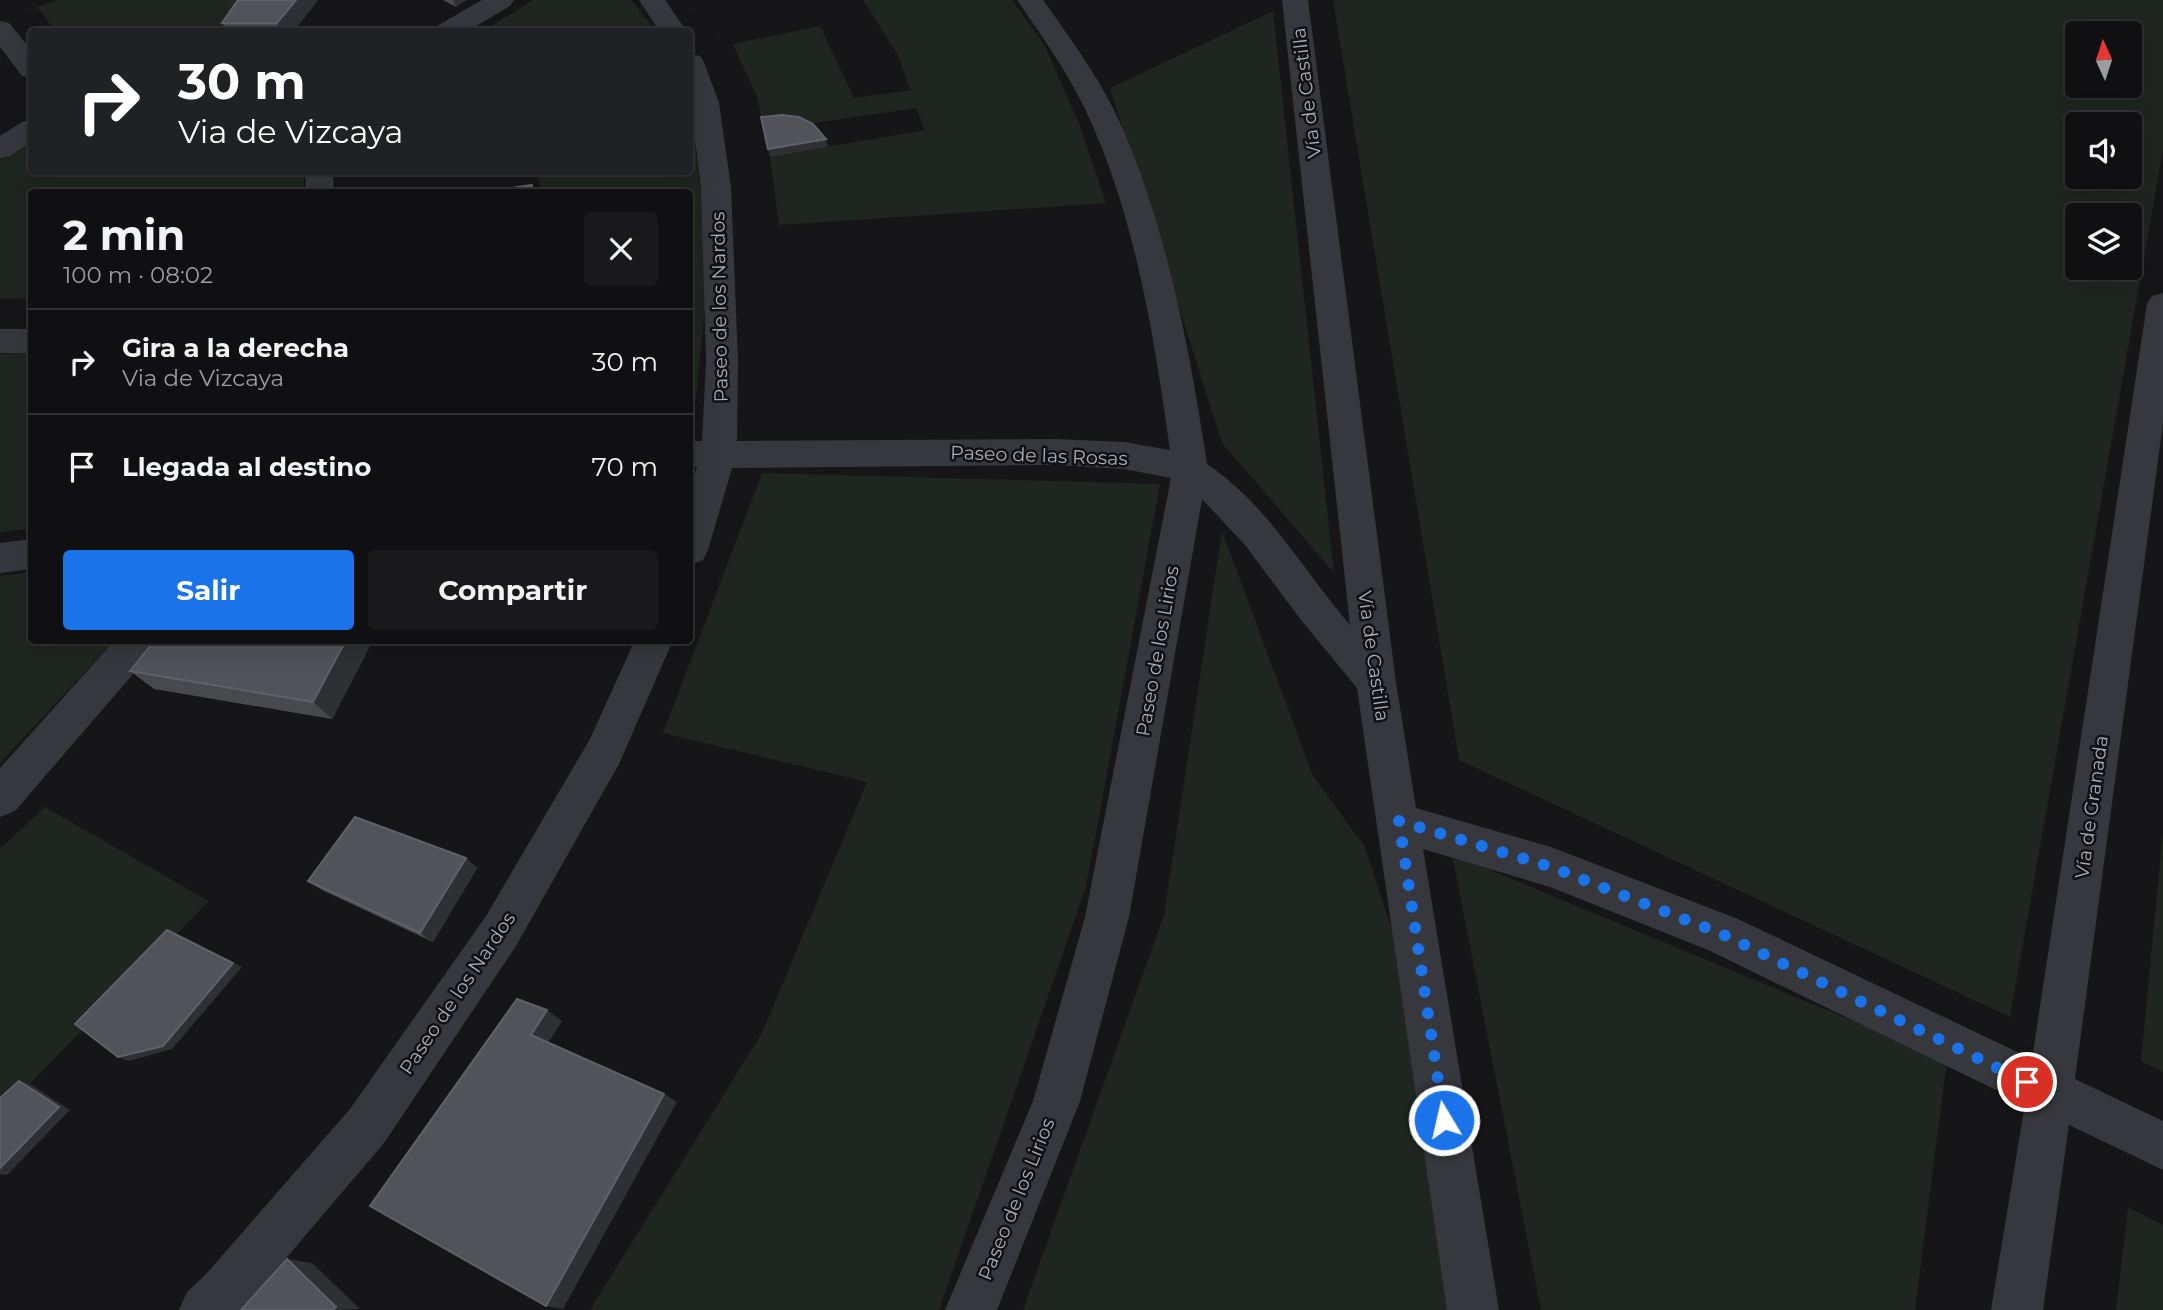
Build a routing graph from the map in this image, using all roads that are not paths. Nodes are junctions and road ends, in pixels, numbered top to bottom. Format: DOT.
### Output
graph roads {
  1 [pos="501,0"];
  2 [pos="652,0"];
  3 [pos="1030,0"];
  4 [pos="1295,0"];
  5 [pos="453,28"];
  6 [pos="671,28"];
  7 [pos="0,29"];
  8 [pos="28,65"];
  9 [pos="693,70"];
  10 [pos="28,131"];
  11 [pos="0,149"];
  12 [pos="2163,304"];
  13 [pos="0,341"];
  14 [pos="28,341"];
  15 [pos="704,454"];
  16 [pos="1190,471"];
  17 [pos="693,529"];
  18 [pos="28,555"];
  19 [pos="0,558"];
  20 [pos="135,644"];
  21 [pos="652,644"];
  22 [pos="1376,681"];
  23 [pos="0,798"];
  24 [pos="1399,821"];
  25 [pos="2050,1093"];
  26 [pos="2163,1146"];
  27 [pos="205,1310"];
  28 [pos="971,1310"];
  29 [pos="1473,1310"];
  30 [pos="2017,1310"];
  1 -- 5 [label="street"];
  2 -- 6 [label="street"];
  3 -- 16 [label="street, Paseo de los Lirios"];
  4 -- 22 [label="street, Vía de Castilla"];
  7 -- 8 [label="street"];
  9 -- 15 [label="street, Paseo de los Nardos"];
  10 -- 11 [label="street"];
  12 -- 25 [label="street, Vía de Granada"];
  13 -- 14 [label="street"];
  15 -- 16 [label="street, Paseo de las Rosas"];
  15 -- 17 [label="street, Paseo de los Nardos"];
  16 -- 22 [label="street, Paseo de las Rosas"];
  16 -- 28 [label="street, Paseo de los Lirios"];
  18 -- 19 [label="street"];
  20 -- 23 [label="street"];
  21 -- 27 [label="street, Paseo de los Nardos"];
  22 -- 24 [label="street, Vía de Castilla"];
  24 -- 25 [label="street"];
  24 -- 29 [label="street, Vía de Castilla"];
  25 -- 26 [label="street"];
  25 -- 30 [label="street, Vía de Granada"];
}
